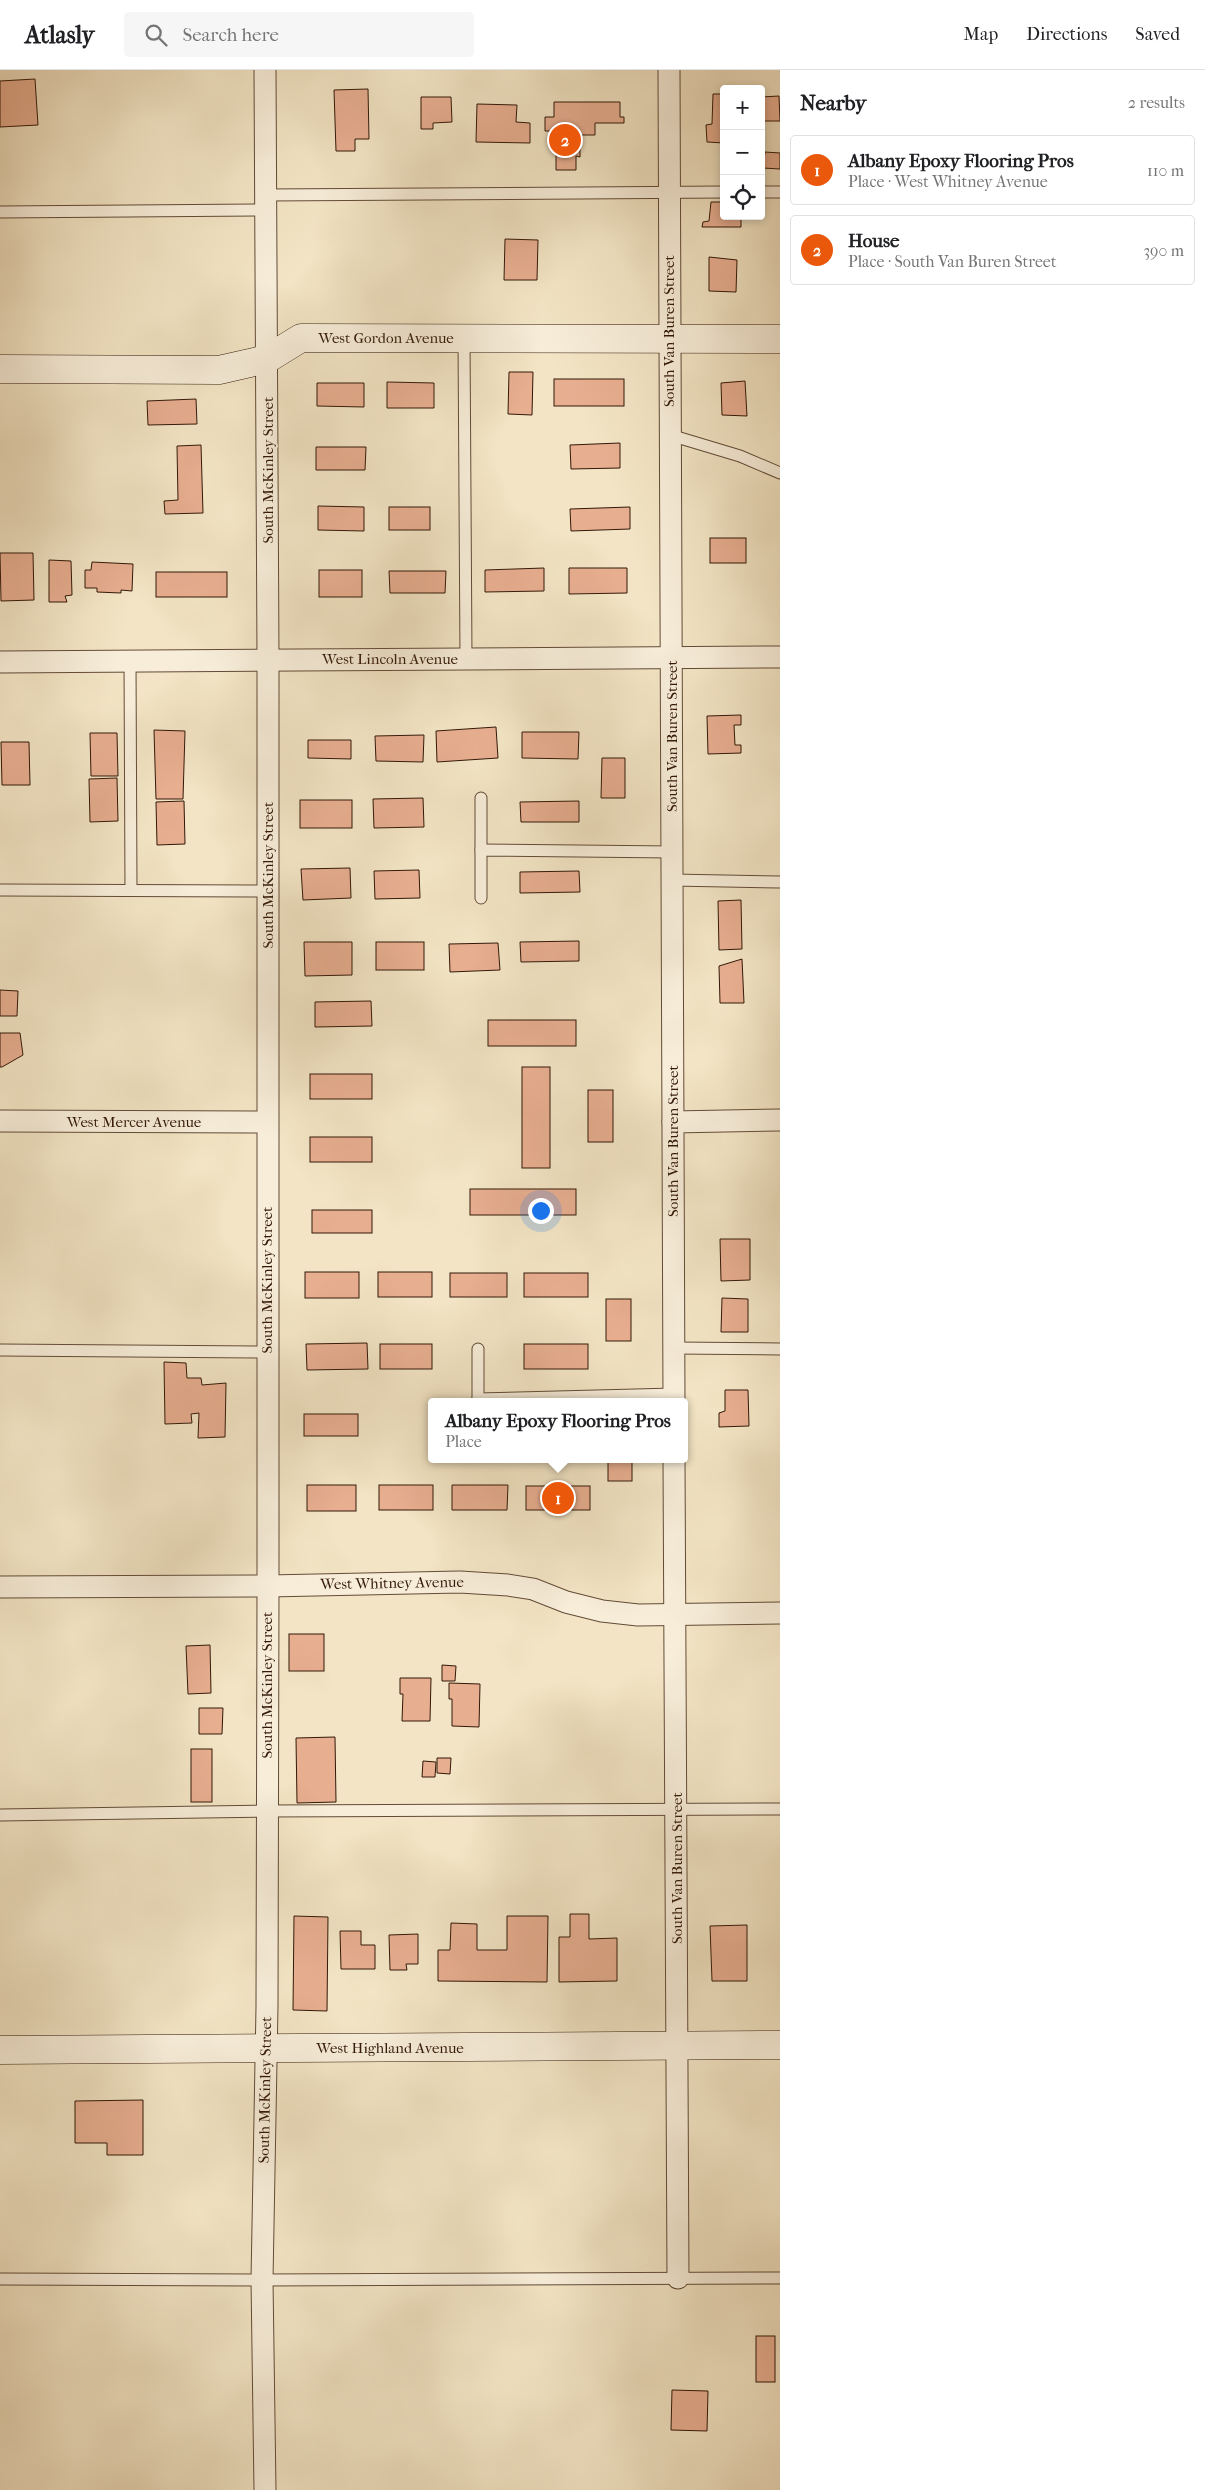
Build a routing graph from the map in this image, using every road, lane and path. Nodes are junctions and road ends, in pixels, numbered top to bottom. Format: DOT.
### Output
graph roads {
  1 [pos="265,70"];
  2 [pos="669,70"];
  3 [pos="669,192"];
  4 [pos="720,192"];
  5 [pos="765,192"];
  6 [pos="780,192"];
  7 [pos="266,203"];
  8 [pos="0,212"];
  9 [pos="464,337"];
  10 [pos="669,339"];
  11 [pos="780,339"];
  12 [pos="267,359"];
  13 [pos="0,369"];
  14 [pos="670,435"];
  15 [pos="780,474"];
  16 [pos="780,657"];
  17 [pos="672,658"];
  18 [pos="268,659"];
  19 [pos="466,659"];
  20 [pos="130,660"];
  21 [pos="0,662"];
  22 [pos="481,798"];
  23 [pos="481,850"];
  24 [pos="672,852"];
  25 [pos="672,880"];
  26 [pos="780,882"];
  27 [pos="0,890"];
  28 [pos="132,890"];
  29 [pos="268,891"];
  30 [pos="481,898"];
  31 [pos="780,1120"];
  32 [pos="0,1121"];
  33 [pos="267,1122"];
  34 [pos="673,1122"];
  35 [pos="674,1348"];
  36 [pos="478,1349"];
  37 [pos="780,1349"];
  38 [pos="0,1350"];
  39 [pos="267,1352"];
  40 [pos="478,1398"];
  41 [pos="674,1398"];
  42 [pos="674,1463"];
  43 [pos="268,1586"];
  44 [pos="0,1587"];
  45 [pos="674,1613"];
  46 [pos="780,1613"];
  47 [pos="677,1808"];
  48 [pos="780,1809"];
  49 [pos="267,1811"];
  50 [pos="0,1816"];
  51 [pos="679,2045"];
  52 [pos="780,2045"];
  53 [pos="266,2048"];
  54 [pos="0,2050"];
  55 [pos="678,2278"];
  56 [pos="780,2278"];
  57 [pos="0,2279"];
  58 [pos="262,2280"];
  59 [pos="265,2490"];
  1 -- 7 [label="street, South McKinley Street"];
  2 -- 3 [label="street, South Van Buren Street"];
  3 -- 4 [label="lane"];
  3 -- 7 [label="lane"];
  3 -- 10 [label="street, South Van Buren Street"];
  5 -- 6 [label="lane"];
  7 -- 8 [label="lane"];
  7 -- 12 [label="street, South McKinley Street"];
  9 -- 10 [label="street, West Gordon Avenue"];
  9 -- 12 [label="street, West Gordon Avenue"];
  9 -- 19 [label="lane"];
  10 -- 11 [label="street, West Gordon Avenue"];
  10 -- 14 [label="street, South Van Buren Street"];
  12 -- 13 [label="street, West Gordon Avenue"];
  12 -- 18 [label="street, South McKinley Street"];
  14 -- 15 [label="lane"];
  14 -- 17 [label="street, South Van Buren Street"];
  16 -- 17 [label="street, West Lincoln Avenue"];
  17 -- 19 [label="street, West Lincoln Avenue"];
  17 -- 24 [label="street, South Van Buren Street"];
  18 -- 19 [label="street, West Lincoln Avenue"];
  18 -- 20 [label="street, West Lincoln Avenue"];
  18 -- 29 [label="street, South McKinley Street"];
  20 -- 21 [label="street, West Lincoln Avenue"];
  20 -- 28 [label="lane"];
  22 -- 23 [label="lane"];
  23 -- 24 [label="lane"];
  23 -- 30 [label="lane"];
  24 -- 25 [label="street, South Van Buren Street"];
  25 -- 26 [label="lane"];
  25 -- 34 [label="street, South Van Buren Street"];
  27 -- 28 [label="lane"];
  28 -- 29 [label="lane"];
  29 -- 33 [label="street, South McKinley Street"];
  31 -- 34 [label="street"];
  32 -- 33 [label="street, West Mercer Avenue"];
  33 -- 39 [label="street, South McKinley Street"];
  34 -- 35 [label="street, South Van Buren Street"];
  35 -- 37 [label="lane"];
  35 -- 41 [label="street, South Van Buren Street"];
  36 -- 40 [label="lane"];
  38 -- 39 [label="lane"];
  39 -- 43 [label="street, South McKinley Street"];
  42 -- 45 [label="street, South Van Buren Street"];
  43 -- 44 [label="street, West Whitney Avenue"];
  43 -- 45 [label="street, West Whitney Avenue"];
  43 -- 49 [label="street, South McKinley Street"];
  45 -- 46 [label="street, West Whitney Avenue"];
  45 -- 47 [label="street, South Van Buren Street"];
  47 -- 48 [label="lane"];
  47 -- 49 [label="lane"];
  47 -- 51 [label="street, South Van Buren Street"];
  49 -- 50 [label="lane"];
  49 -- 53 [label="street, South McKinley Street"];
  51 -- 52 [label="street, West Highland Avenue"];
  51 -- 53 [label="street, West Highland Avenue"];
  51 -- 55 [label="street, South Van Buren Street"];
  53 -- 54 [label="street, West Highland Avenue"];
  53 -- 58 [label="street, South McKinley Street"];
  55 -- 56 [label="lane"];
  55 -- 58 [label="lane"];
  57 -- 58 [label="lane"];
  58 -- 59 [label="street, South McKinley Street"];
}
